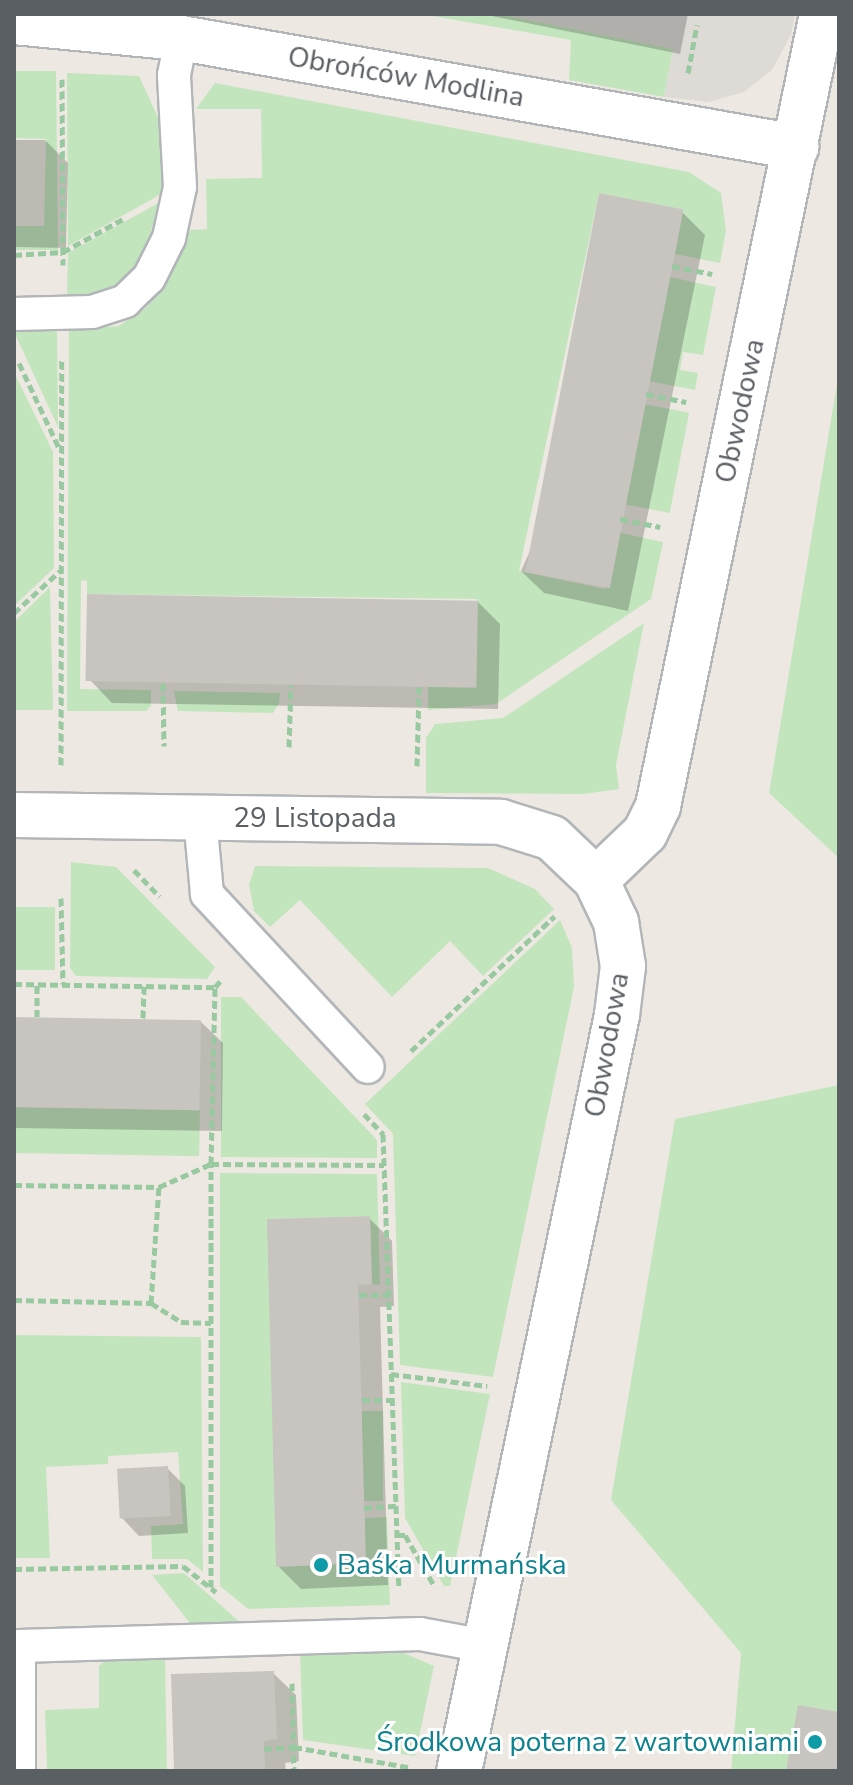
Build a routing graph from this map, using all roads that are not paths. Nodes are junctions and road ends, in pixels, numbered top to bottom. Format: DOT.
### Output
graph roads {
  1 [pos="822,14"];
  2 [pos="14,22"];
  3 [pos="181,38"];
  4 [pos="796,147"];
  5 [pos="14,314"];
  6 [pos="14,815"];
  7 [pos="200,818"];
  8 [pos="596,880"];
  9 [pos="368,1067"];
  10 [pos="485,1646"];
  11 [pos="440,1770"];
  12 [pos="19,1771"];
  1 -- 4 [label="street, Obwodowa"];
  2 -- 3 [label="street, Obrońców Modlina"];
  3 -- 4 [label="street, Obrońców Modlina"];
  3 -- 5 [label="lane"];
  4 -- 8 [label="street, Obwodowa"];
  6 -- 7 [label="street, 29 Listopada"];
  7 -- 8 [label="street, 29 Listopada"];
  7 -- 9 [label="lane"];
  8 -- 10 [label="street, Obwodowa"];
  10 -- 11 [label="street, Obwodowa"];
  10 -- 12 [label="lane"];
}
